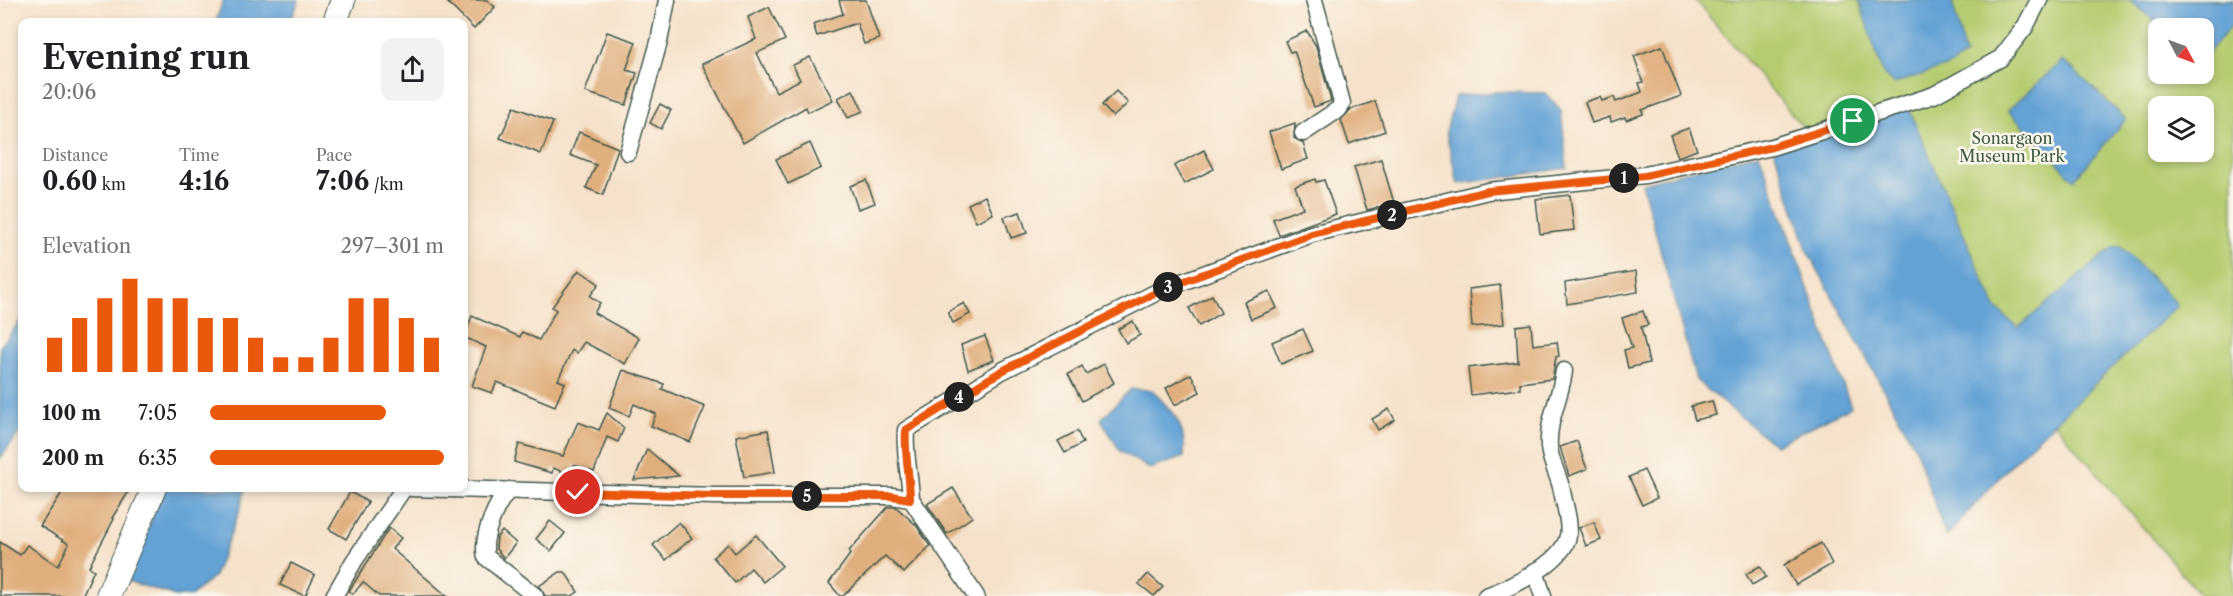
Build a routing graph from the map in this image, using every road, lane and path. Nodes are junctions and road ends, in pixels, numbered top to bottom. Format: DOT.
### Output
graph roads {
  1 [pos="343,0"];
  2 [pos="667,0"];
  3 [pos="1314,0"];
  4 [pos="2039,0"];
  5 [pos="336,18"];
  6 [pos="1303,133"];
  7 [pos="628,152"];
  8 [pos="1564,371"];
  9 [pos="468,489"];
  10 [pos="509,490"];
  11 [pos="152,492"];
  12 [pos="401,492"];
  13 [pos="910,499"];
  14 [pos="1535,571"];
  15 [pos="108,596"];
  16 [pos="334,596"];
  17 [pos="535,596"];
  18 [pos="976,596"];
  19 [pos="1486,596"];
  20 [pos="1543,596"];
  1 -- 5 [label="main road"];
  2 -- 7 [label="street"];
  3 -- 6 [label="street"];
  4 -- 13 [label="street"];
  8 -- 14 [label="street"];
  9 -- 10 [label="street"];
  10 -- 13 [label="street"];
  10 -- 17 [label="street"];
  11 -- 15 [label="main road"];
  12 -- 16 [label="street"];
  13 -- 18 [label="street"];
  14 -- 19 [label="street"];
  14 -- 20 [label="street"];
}
